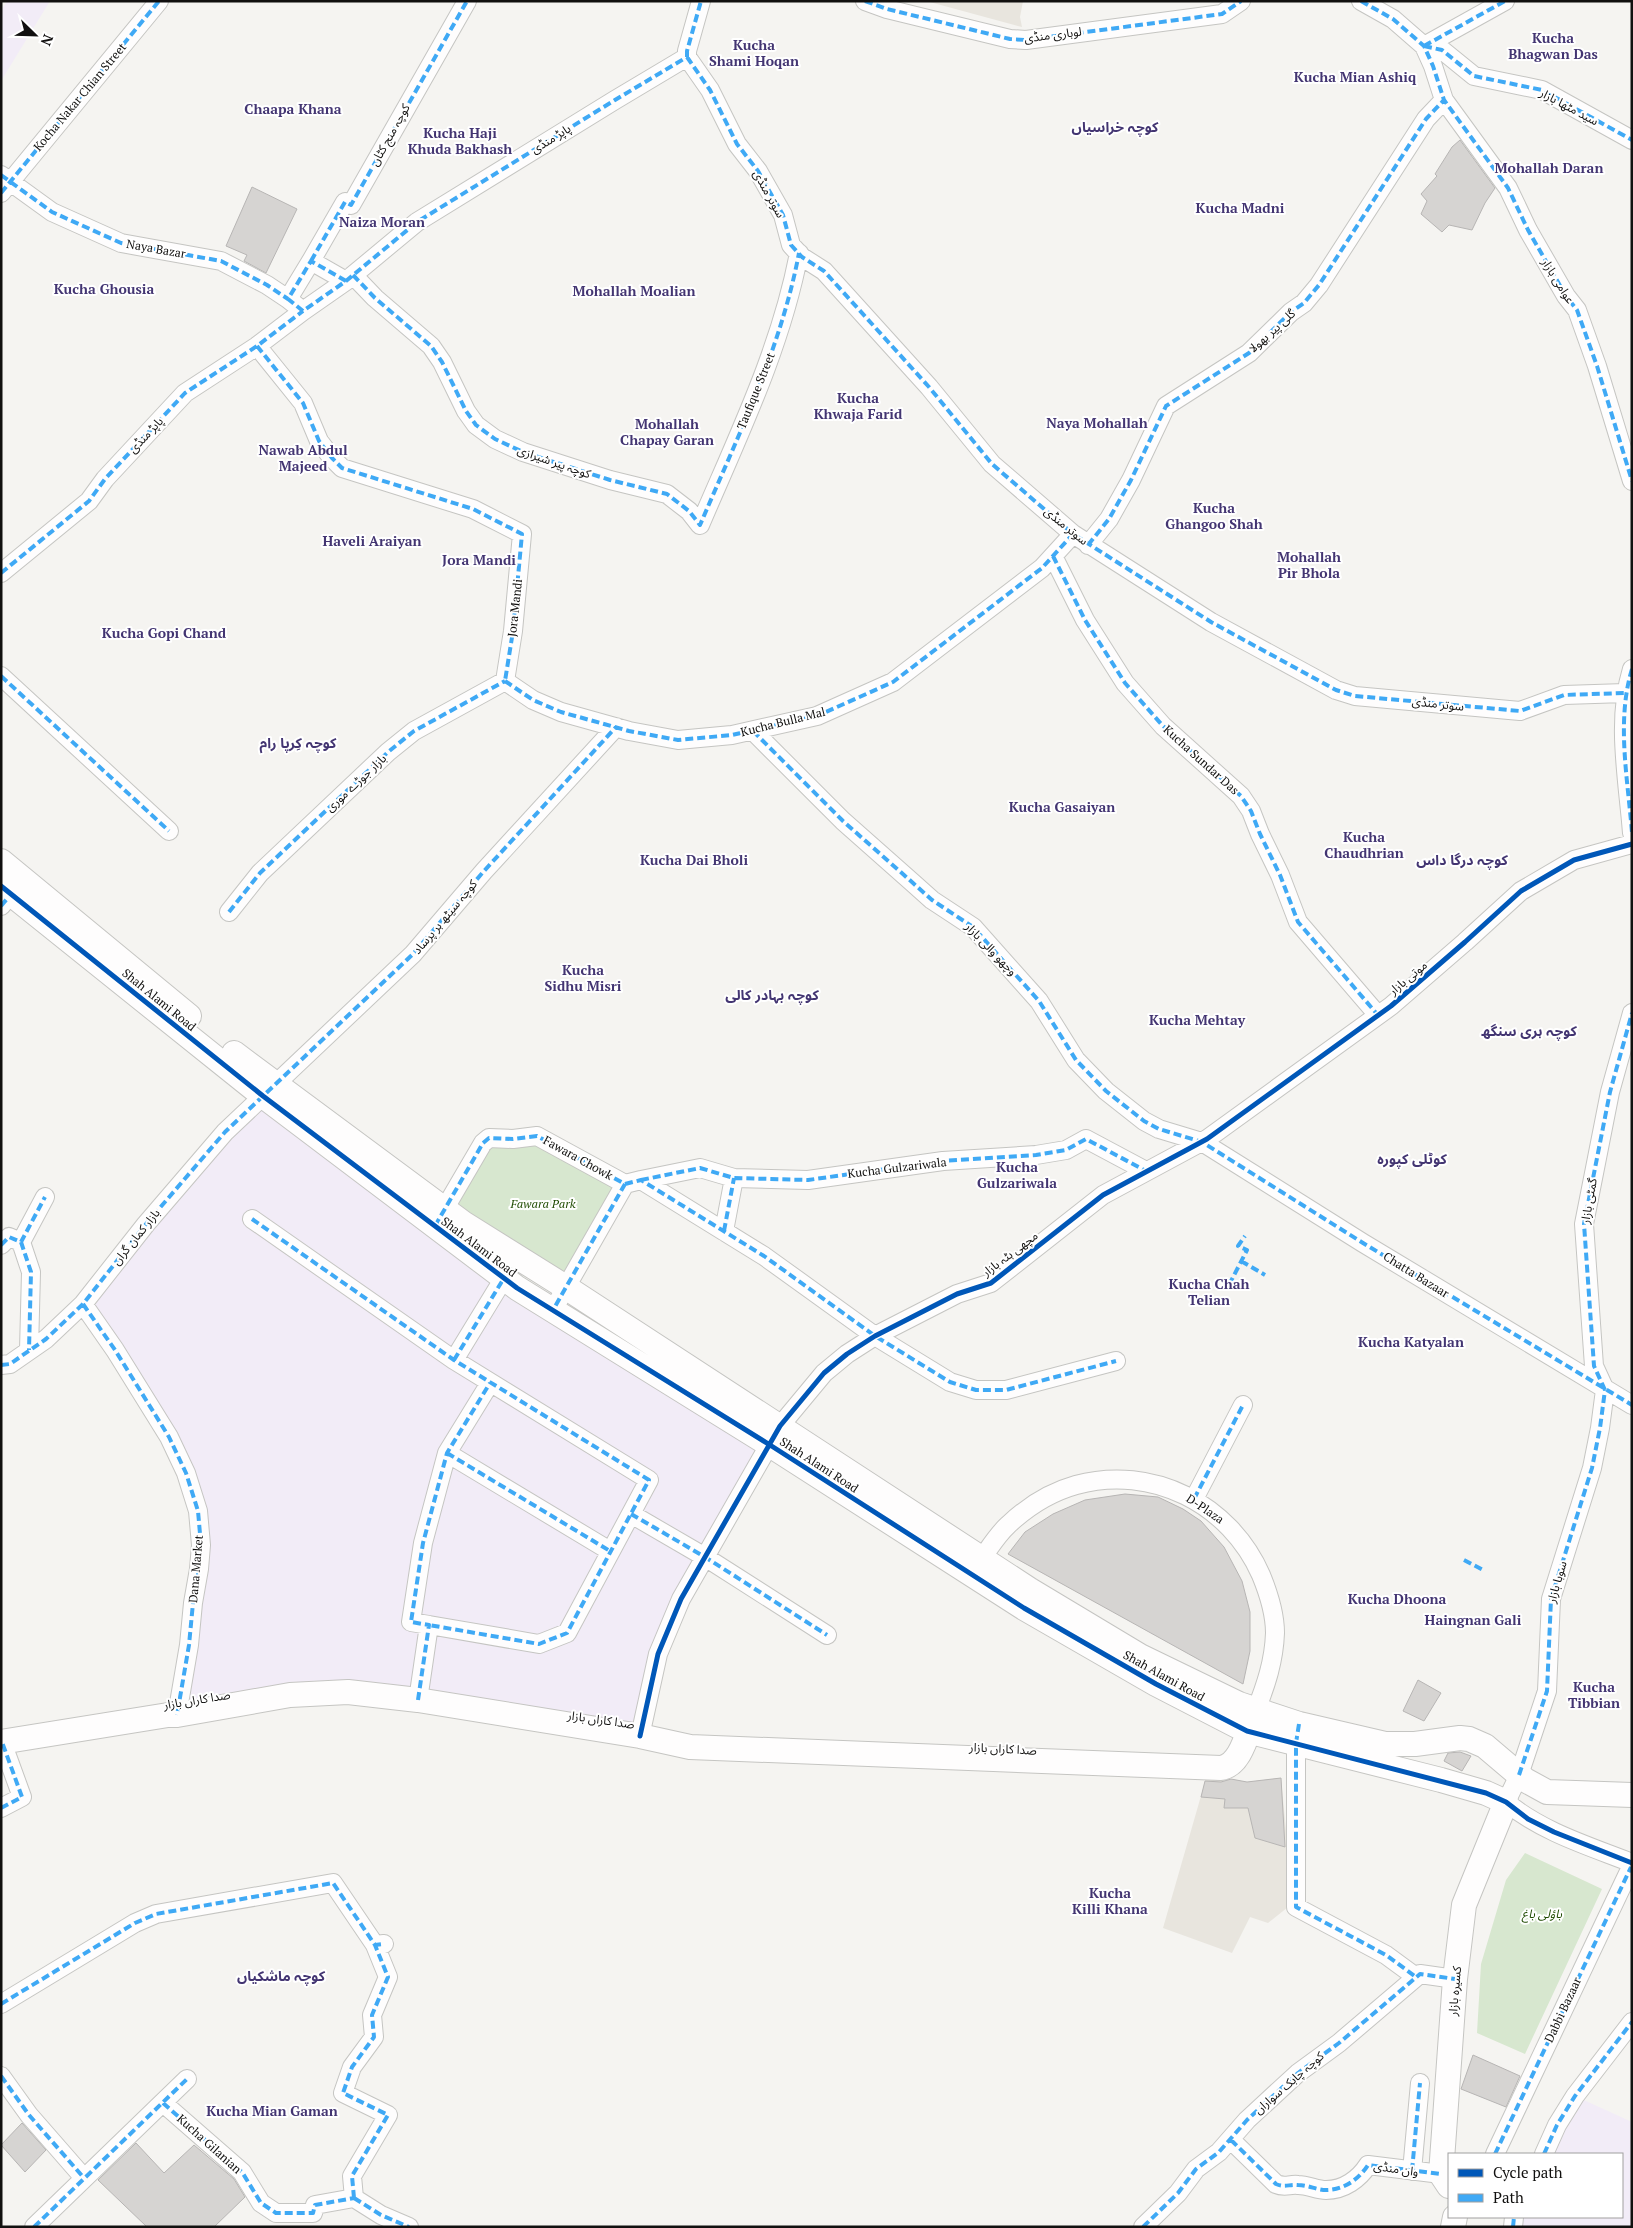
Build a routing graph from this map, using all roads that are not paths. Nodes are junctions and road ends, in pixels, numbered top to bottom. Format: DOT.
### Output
graph roads {
  1 [pos="159,1"];
  2 [pos="467,1"];
  3 [pos="701,1"];
  4 [pos="865,1"];
  5 [pos="1241,1"];
  6 [pos="1361,1"];
  7 [pos="1505,1"];
  8 [pos="889,5"];
  9 [pos="1424,46"];
  10 [pos="688,57"];
  11 [pos="1444,100"];
  12 [pos="1632,140"];
  13 [pos="4,183"];
  14 [pos="798,253"];
  15 [pos="311,261"];
  16 [pos="350,278"];
  17 [pos="288,300"];
  18 [pos="303,311"];
  19 [pos="257,346"];
  20 [pos="1632,481"];
  21 [pos="700,524"];
  22 [pos="1074,534"];
  23 [pos="1088,545"];
  24 [pos="1053,556"];
  25 [pos="1,573"];
  26 [pos="1632,669"];
  27 [pos="1,676"];
  28 [pos="505,681"];
  29 [pos="1625,694"];
  30 [pos="616,727"];
  31 [pos="753,731"];
  32 [pos="169,831"];
  33 [pos="1632,833"];
  34 [pos="1632,844"];
  35 [pos="1,861"];
  36 [pos="5,896"];
  37 [pos="229,912"];
  38 [pos="1632,1013"];
  39 [pos="1377,1014"];
  40 [pos="269,1090"];
  41 [pos="1202,1142"];
  42 [pos="1146,1171"];
  43 [pos="734,1178"];
  44 [pos="633,1182"];
  45 [pos="45,1197"];
  46 [pos="440,1217"];
  47 [pos="252,1219"];
  48 [pos="724,1231"];
  49 [pos="21,1242"];
  50 [pos="1,1245"];
  51 [pos="504,1278"];
  52 [pos="567,1288"];
  53 [pos="83,1304"];
  54 [pos="553,1310"];
  55 [pos="875,1336"];
  56 [pos="29,1350"];
  57 [pos="454,1360"];
  58 [pos="1116,1361"];
  59 [pos="1,1365"];
  60 [pos="490,1382"];
  61 [pos="1605,1390"];
  62 [pos="1243,1405"];
  63 [pos="1632,1405"];
  64 [pos="775,1435"];
  65 [pos="447,1453"];
  66 [pos="1194,1499"];
  67 [pos="631,1514"];
  68 [pos="610,1551"];
  69 [pos="705,1557"];
  70 [pos="982,1558"];
  71 [pos="429,1625"];
  72 [pos="827,1635"];
  73 [pos="418,1700"];
  74 [pos="177,1715"];
  75 [pos="1252,1721"];
  76 [pos="1298,1734"];
  77 [pos="640,1736"];
  78 [pos="1,1742"];
  79 [pos="1519,1775"];
  80 [pos="1632,1795"];
  81 [pos="1506,1802"];
  82 [pos="1,1808"];
  83 [pos="1632,1864"];
  84 [pos="1416,1978"];
  85 [pos="1455,1979"];
  86 [pos="1,2004"];
  87 [pos="1632,2022"];
  88 [pos="1,2076"];
  89 [pos="187,2079"];
  90 [pos="1420,2083"];
  91 [pos="163,2102"];
  92 [pos="1231,2140"];
  93 [pos="1495,2153"];
  94 [pos="1544,2153"];
  95 [pos="1412,2171"];
  96 [pos="84,2178"];
  97 [pos="1445,2180"];
  98 [pos="354,2198"];
  99 [pos="34,2227"];
  100 [pos="409,2227"];
  101 [pos="1143,2227"];
  1 -- 13 [label="street, Kocha Nakar Chian Street"];
  2 -- 15 [label="street, کوچہ منج کٹاں"];
  3 -- 10 [label="street"];
  4 -- 8 [label="street, لوہاری منڈی"];
  5 -- 8 [label="street, لوہاری منڈی"];
  6 -- 9 [label="street"];
  7 -- 9 [label="street"];
  9 -- 11 [label="street"];
  9 -- 12 [label="street, سید مٹھا بازار"];
  10 -- 14 [label="street, سوتر منڈی"];
  10 -- 16 [label="street, پاپڑ منڈی"];
  11 -- 20 [label="street, عوامی بازار"];
  11 -- 23 [label="street, گلی پیر بھولا"];
  13 -- 17 [label="street, Naya Bazar"];
  14 -- 21 [label="street, Taufique Street"];
  14 -- 22 [label="street, سوتر منڈی"];
  15 -- 16 [label="street, کوچہ پیر شیرازی"];
  15 -- 17 [label="street"];
  16 -- 18 [label="street, پاپڑ منڈی"];
  16 -- 21 [label="street, کوچہ پیر شیرازی"];
  17 -- 18 [label="street, Naya Bazar"];
  18 -- 19 [label="street, پاپڑ منڈی"];
  19 -- 25 [label="street, پاپڑ منڈی"];
  19 -- 28 [label="street, Jora Mandi"];
  22 -- 23 [label="street, سوتر منڈی"];
  22 -- 24 [label="street, Kucha Bulla Mal"];
  23 -- 29 [label="street, سوتر منڈی"];
  24 -- 31 [label="street, Kucha Bulla Mal"];
  24 -- 39 [label="street, Kucha Sundar Das"];
  26 -- 29 [label="street"];
  27 -- 32 [label="street"];
  28 -- 30 [label="street, Kucha Bulla Mal"];
  28 -- 37 [label="street, بازار جوڑے موری"];
  29 -- 33 [label="street"];
  30 -- 31 [label="street, Kucha Bulla Mal"];
  30 -- 40 [label="street, کوچہ سیٹھ ہر پرساد"];
  31 -- 41 [label="street, وچھو والی بازار"];
  34 -- 39 [label="street, موتی بازار"];
  35 -- 40 [label="street, Shah Alami Road"];
  36 -- 40 [label="street, Shah Alami Road"];
  38 -- 61 [label="street, گمٹی بازار"];
  39 -- 41 [label="street, موتی بازار"];
  40 -- 46 [label="street, Shah Alami Road"];
  40 -- 53 [label="street, بازار کمان گراں"];
  41 -- 42 [label="street, مچھی ہٹہ بازار"];
  41 -- 61 [label="street, Chatta Bazaar"];
  42 -- 43 [label="street, Kucha Gulzariwala"];
  42 -- 55 [label="street, مچھی ہٹہ بازار"];
  43 -- 44 [label="street, Kucha Gulzariwala"];
  43 -- 48 [label="street"];
  44 -- 46 [label="street, Fawara Chowk"];
  44 -- 48 [label="street"];
  44 -- 52 [label="street, Fawara Chowk"];
  45 -- 49 [label="street"];
  46 -- 51 [label="street, Shah Alami Road"];
  46 -- 52 [label="street, Shah Alami Road"];
  47 -- 57 [label="street"];
  48 -- 55 [label="street"];
  49 -- 50 [label="street"];
  49 -- 56 [label="street"];
  51 -- 54 [label="street, Shah Alami Road"];
  51 -- 57 [label="street"];
  52 -- 54 [label="street, Fawara Chowk"];
  52 -- 64 [label="street, Shah Alami Road"];
  53 -- 56 [label="street, بازار کمان گراں"];
  53 -- 74 [label="street, Dana Market"];
  54 -- 64 [label="street, Shah Alami Road"];
  55 -- 58 [label="street"];
  55 -- 64 [label="street, مچھی ہٹہ بازار"];
  56 -- 59 [label="street, بازار کمان گراں"];
  57 -- 60 [label="street"];
  60 -- 65 [label="street"];
  60 -- 67 [label="street"];
  61 -- 63 [label="street, Chatta Bazaar"];
  61 -- 79 [label="street, سوہا بازار"];
  62 -- 66 [label="street"];
  64 -- 69 [label="street, مچھی ہٹہ بازار"];
  64 -- 70 [label="street, Shah Alami Road"];
  64 -- 75 [label="street, Shah Alami Road"];
  65 -- 68 [label="street"];
  65 -- 71 [label="street"];
  66 -- 70 [label="street, D-Plaza"];
  66 -- 75 [label="street, D-Plaza"];
  67 -- 68 [label="street"];
  67 -- 69 [label="street"];
  68 -- 71 [label="street"];
  69 -- 72 [label="street"];
  69 -- 77 [label="street, مچھی ہٹہ بازار"];
  70 -- 75 [label="street, Shah Alami Road"];
  71 -- 73 [label="street"];
  73 -- 74 [label="street, صدا کاراں بازار"];
  73 -- 77 [label="street, صدا کاراں بازار"];
  74 -- 78 [label="street, صدا کاراں بازار"];
  75 -- 76 [label="street, Shah Alami Road"];
  75 -- 77 [label="street, صدا کاراں بازار"];
  76 -- 79 [label="street, Shah Alami Road"];
  76 -- 81 [label="street, Shah Alami Road"];
  76 -- 84 [label="street"];
  78 -- 82 [label="street"];
  79 -- 80 [label="street, Shah Alami Road"];
  79 -- 81 [label="street, سوہا بازار"];
  81 -- 83 [label="street, Shah Alami Road"];
  81 -- 85 [label="street, کسیرہ بازار"];
  83 -- 93 [label="street, Dabbi Bazaar"];
  84 -- 85 [label="street"];
  84 -- 92 [label="street, کوچہ چابک سواراں"];
  85 -- 97 [label="street, کسیرہ بازار"];
  86 -- 98 [label="street"];
  87 -- 94 [label="street"];
  88 -- 96 [label="street"];
  89 -- 91 [label="street"];
  90 -- 95 [label="street"];
  91 -- 96 [label="street"];
  91 -- 98 [label="street, Kucha Gilanian"];
  92 -- 95 [label="street, وان منڈی"];
  92 -- 101 [label="street, کوچہ چابک سواراں"];
  95 -- 97 [label="street, وان منڈی"];
  96 -- 99 [label="street"];
  98 -- 100 [label="street"];
}
